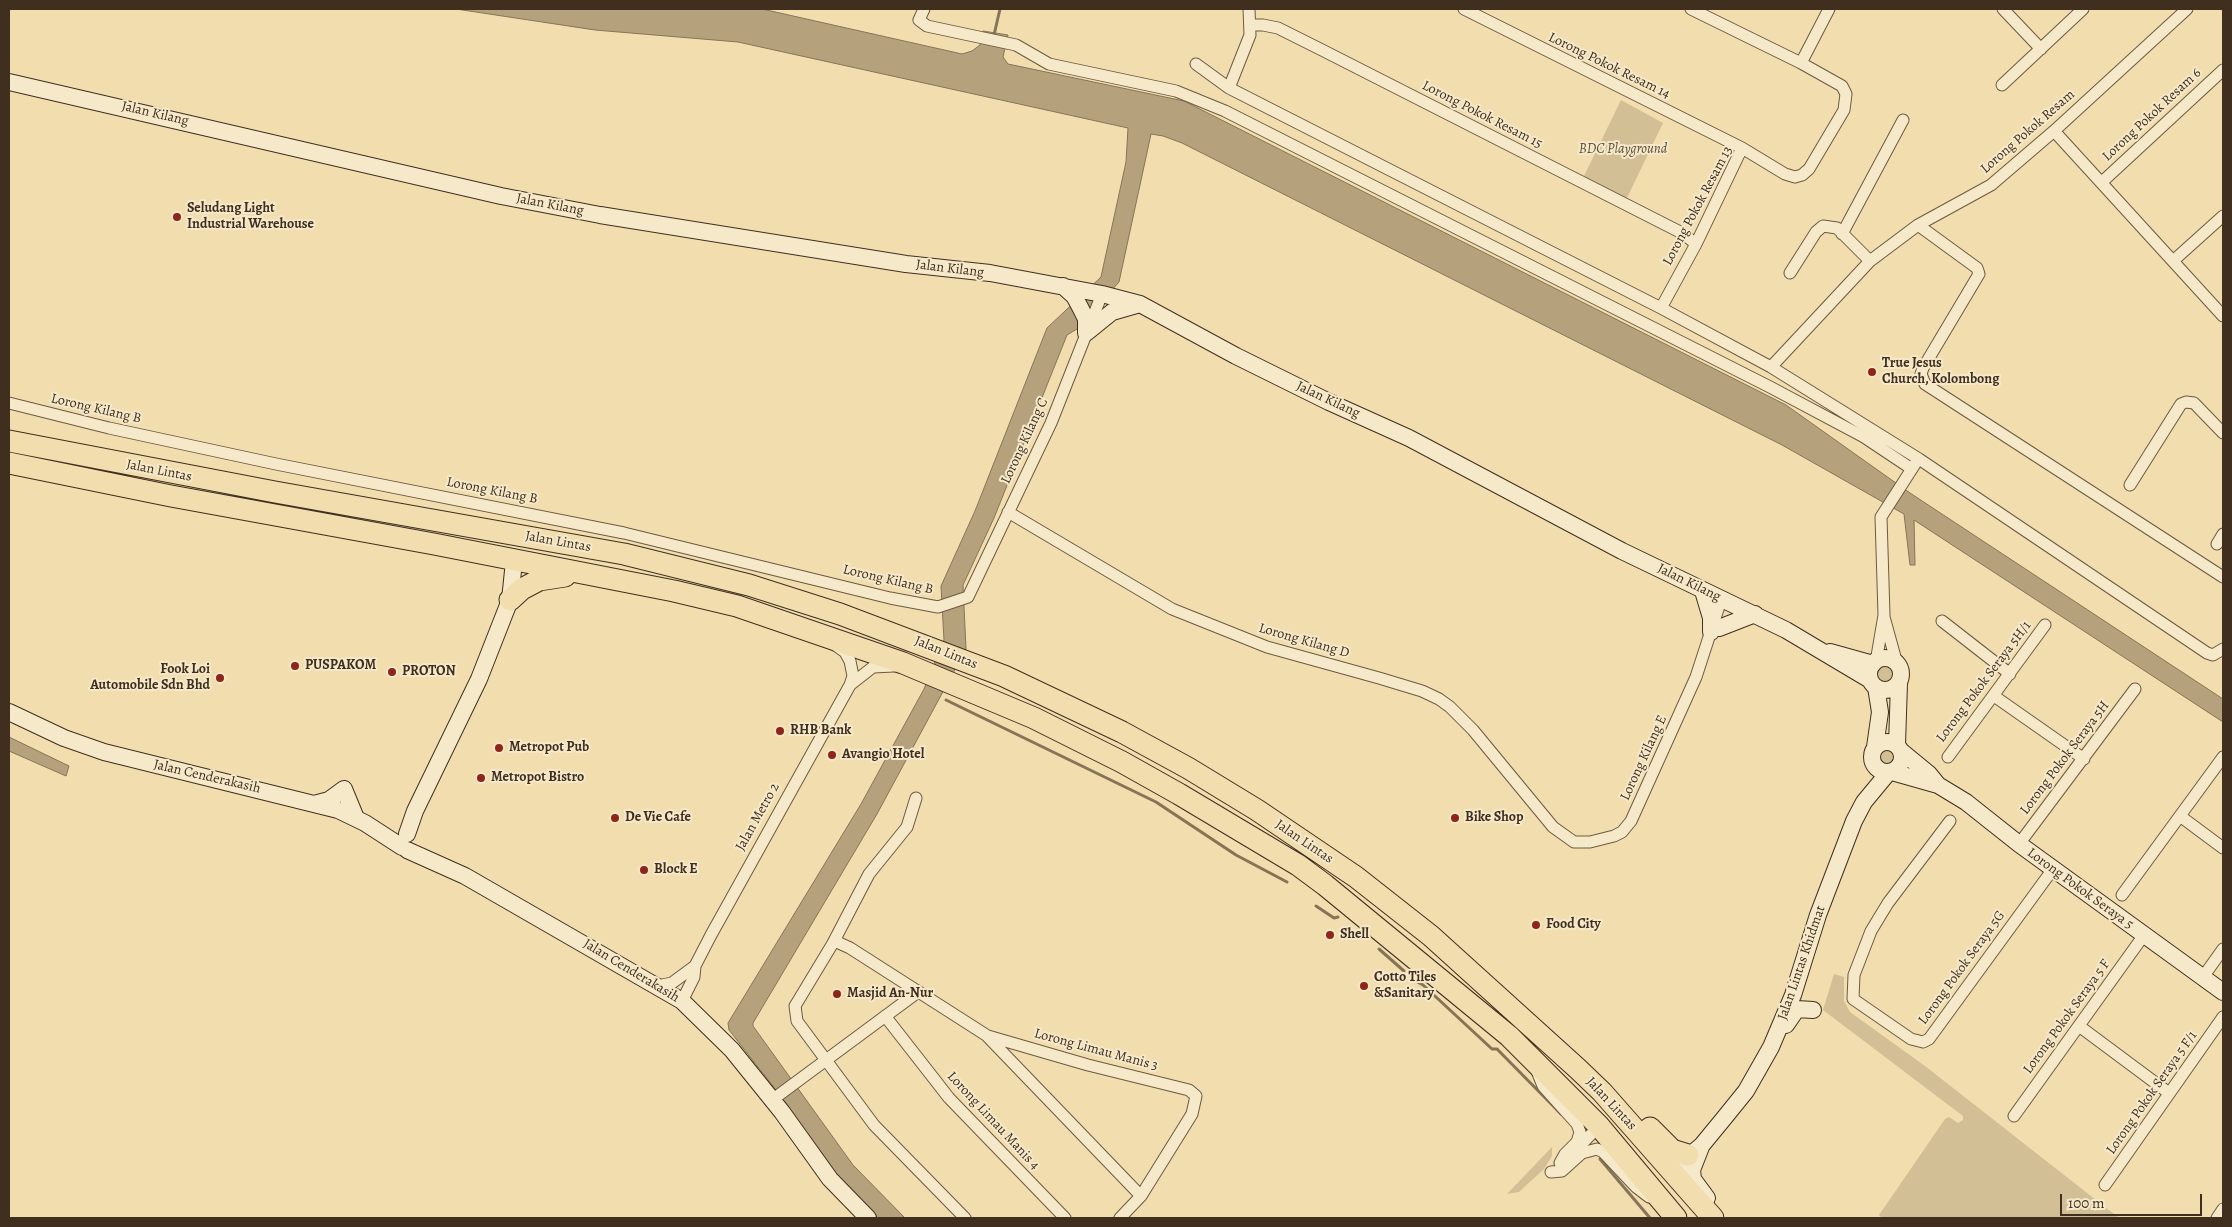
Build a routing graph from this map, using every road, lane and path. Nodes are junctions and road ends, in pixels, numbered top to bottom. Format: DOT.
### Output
graph roads {
  1 [pos="924,9"];
  2 [pos="1249,9"];
  3 [pos="1464,9"];
  4 [pos="1828,9"];
  5 [pos="2004,9"];
  6 [pos="2083,9"];
  7 [pos="2186,9"];
  8 [pos="1698,10"];
  9 [pos="1251,25"];
  10 [pos="2041,49"];
  11 [pos="1801,63"];
  12 [pos="1196,64"];
  13 [pos="2223,70"];
  14 [pos="9,82"];
  15 [pos="2002,85"];
  16 [pos="1229,88"];
  17 [pos="1903,120"];
  18 [pos="2054,131"];
  19 [pos="1742,148"];
  20 [pos="2102,182"];
  21 [pos="2223,216"];
  22 [pos="1918,225"];
  23 [pos="1842,234"];
  24 [pos="1696,244"];
  25 [pos="1870,261"];
  26 [pos="2173,262"];
  27 [pos="1790,273"];
  28 [pos="1063,286"];
  29 [pos="1102,294"];
  30 [pos="1140,304"];
  31 [pos="1661,308"];
  32 [pos="2223,316"];
  33 [pos="1086,333"];
  34 [pos="1770,367"];
  35 [pos="9,403"];
  36 [pos="2223,433"];
  37 [pos="9,441"];
  38 [pos="1919,458"];
  39 [pos="9,463"];
  40 [pos="1912,469"];
  41 [pos="2130,485"];
  42 [pos="275,492"];
  43 [pos="1008,512"];
  44 [pos="287,517"];
  45 [pos="497,531"];
  46 [pos="624,554"];
  47 [pos="514,561"];
  48 [pos="583,574"];
  49 [pos="2223,577"];
  50 [pos="1703,590"];
  51 [pos="674,591"];
  52 [pos="968,597"];
  53 [pos="510,600"];
  54 [pos="1725,601"];
  55 [pos="1755,614"];
  56 [pos="1884,615"];
  57 [pos="1942,621"];
  58 [pos="2045,625"];
  59 [pos="1715,630"];
  60 [pos="824,636"];
  61 [pos="2223,649"];
  62 [pos="1897,664"];
  63 [pos="928,673"];
  64 [pos="1874,673"];
  65 [pos="2010,674"];
  66 [pos="1898,683"];
  67 [pos="850,685"];
  68 [pos="2135,689"];
  69 [pos="1994,696"];
  70 [pos="9,712"];
  71 [pos="1899,748"];
  72 [pos="1874,754"];
  73 [pos="1948,757"];
  74 [pos="2223,757"];
  75 [pos="2084,759"];
  76 [pos="1890,772"];
  77 [pos="1938,785"];
  78 [pos="916,798"];
  79 [pos="314,804"];
  80 [pos="2180,816"];
  81 [pos="360,821"];
  82 [pos="1854,821"];
  83 [pos="1950,821"];
  84 [pos="1559,834"];
  85 [pos="409,842"];
  86 [pos="2019,844"];
  87 [pos="2223,848"];
  88 [pos="2053,869"];
  89 [pos="2122,895"];
  90 [pos="2144,935"];
  91 [pos="833,943"];
  92 [pos="2223,948"];
  93 [pos="1456,958"];
  94 [pos="695,966"];
  95 [pos="2203,977"];
  96 [pos="658,986"];
  97 [pos="918,992"];
  98 [pos="2223,992"];
  99 [pos="682,1001"];
  100 [pos="1813,1010"];
  101 [pos="885,1016"];
  102 [pos="2223,1017"];
  103 [pos="2079,1026"];
  104 [pos="986,1035"];
  105 [pos="1771,1047"];
  106 [pos="1531,1059"];
  107 [pos="827,1060"];
  108 [pos="1602,1092"];
  109 [pos="2169,1093"];
  110 [pos="774,1099"];
  111 [pos="2014,1116"];
  112 [pos="1599,1126"];
  113 [pos="1695,1150"];
  114 [pos="1551,1172"];
  115 [pos="1672,1173"];
  116 [pos="2104,1185"];
  117 [pos="1141,1196"];
  118 [pos="1662,1201"];
  119 [pos="2223,1209"];
  120 [pos="868,1218"];
  121 [pos="965,1218"];
  122 [pos="1065,1218"];
  123 [pos="1120,1218"];
  124 [pos="1676,1218"];
  125 [pos="1688,1218"];
  126 [pos="1715,1218"];
  127 [pos="2217,1218"];
  1 -- 40 [label="street"];
  2 -- 9 [label="street"];
  3 -- 19 [label="street, Lorong Pokok Resam 14"];
  4 -- 11 [label="street"];
  5 -- 10 [label="street"];
  6 -- 10 [label="street"];
  7 -- 18 [label="street, Lorong Pokok Resam"];
  8 -- 11 [label="street"];
  9 -- 16 [label="street"];
  9 -- 24 [label="street, Lorong Pokok Resam 15"];
  10 -- 15 [label="street"];
  11 -- 19 [label="street, Lorong Pokok Resam 13"];
  12 -- 16 [label="street"];
  13 -- 20 [label="street, Lorong Pokok Resam 6"];
  14 -- 28 [label="street, Jalan Kilang"];
  16 -- 31 [label="street"];
  17 -- 23 [label="street"];
  18 -- 20 [label="street"];
  18 -- 22 [label="street, Lorong Pokok Resam"];
  19 -- 24 [label="street, Lorong Pokok Resam 13"];
  20 -- 26 [label="street"];
  21 -- 26 [label="street"];
  22 -- 25 [label="street, Lorong Pokok Resam"];
  22 -- 49 [label="street"];
  23 -- 25 [label="street"];
  23 -- 27 [label="street"];
  24 -- 31 [label="street, Lorong Pokok Resam 13"];
  25 -- 34 [label="street, Lorong Pokok Resam"];
  26 -- 32 [label="street"];
  28 -- 29 [label="street, Jalan Kilang"];
  28 -- 33 [label="street"];
  29 -- 30 [label="street, Jalan Kilang"];
  29 -- 33 [label="street, Lorong Kilang C"];
  30 -- 33 [label="street"];
  30 -- 50 [label="street, Jalan Kilang"];
  31 -- 34 [label="street"];
  33 -- 43 [label="street, Lorong Kilang C"];
  34 -- 38 [label="street"];
  35 -- 52 [label="street, Lorong Kilang B"];
  36 -- 41 [label="street"];
  37 -- 42 [label="highway, Jalan Lintas"];
  38 -- 40 [label="street"];
  38 -- 61 [label="street"];
  39 -- 44 [label="highway, Jalan Lintas"];
  40 -- 56 [label="street"];
  42 -- 44 [label="highway"];
  42 -- 45 [label="highway, Jalan Lintas"];
  43 -- 52 [label="street, Lorong Kilang C"];
  43 -- 84 [label="street, Lorong Kilang D"];
  44 -- 47 [label="highway, Jalan Lintas"];
  45 -- 46 [label="highway, Jalan Lintas"];
  45 -- 47 [label="highway"];
  46 -- 51 [label="highway"];
  46 -- 93 [label="highway, Jalan Lintas"];
  47 -- 48 [label="highway, Jalan Lintas"];
  47 -- 53 [label="street"];
  48 -- 51 [label="highway, Jalan Lintas"];
  48 -- 53 [label="highway"];
  50 -- 54 [label="street, Jalan Kilang"];
  50 -- 59 [label="street"];
  51 -- 60 [label="highway, Jalan Lintas"];
  53 -- 85 [label="street"];
  54 -- 55 [label="street, Jalan Kilang"];
  54 -- 59 [label="street, Lorong Kilang E"];
  55 -- 59 [label="street"];
  55 -- 64 [label="street, Jalan Kilang"];
  56 -- 62 [label="street"];
  56 -- 64 [label="street"];
  57 -- 65 [label="street"];
  58 -- 65 [label="street, Lorong Pokok Seraya 5H/1"];
  59 -- 84 [label="street, Lorong Kilang E"];
  60 -- 63 [label="highway, Jalan Lintas"];
  60 -- 67 [label="street"];
  62 -- 64 [label="street"];
  62 -- 66 [label="street"];
  63 -- 67 [label="street, Jalan Metro 2"];
  63 -- 106 [label="highway, Jalan Lintas"];
  64 -- 66 [label="street"];
  64 -- 72 [label="street"];
  65 -- 69 [label="street, Lorong Pokok Seraya 5H/1"];
  66 -- 71 [label="street"];
  67 -- 94 [label="street, Jalan Metro 2"];
  68 -- 75 [label="street, Lorong Pokok Seraya 5H"];
  69 -- 73 [label="street, Lorong Pokok Seraya 5H/1"];
  69 -- 75 [label="street"];
  70 -- 79 [label="street, Jalan Cenderakasih"];
  71 -- 72 [label="street"];
  71 -- 76 [label="street"];
  71 -- 77 [label="street, Lorong Pokok Seraya 5"];
  72 -- 76 [label="street"];
  72 -- 82 [label="street"];
  74 -- 80 [label="street"];
  75 -- 86 [label="street, Lorong Pokok Seraya 5H"];
  76 -- 77 [label="street, Lorong Pokok Seraya 5"];
  76 -- 82 [label="street, Jalan Lintas Khidmat"];
  77 -- 86 [label="street, Lorong Pokok Seraya 5"];
  78 -- 91 [label="street"];
  79 -- 81 [label="street, Jalan Cenderakasih"];
  79 -- 81 [label="street"];
  80 -- 87 [label="street"];
  80 -- 89 [label="street"];
  81 -- 85 [label="street, Jalan Cenderakasih"];
  82 -- 105 [label="street, Jalan Lintas Khidmat"];
  83 -- 88 [label="street, Lorong Pokok Seraya 5G"];
  85 -- 96 [label="street, Jalan Cenderakasih"];
  86 -- 88 [label="street, Lorong Pokok Seraya 5"];
  88 -- 90 [label="street, Lorong Pokok Seraya 5"];
  90 -- 95 [label="street, Lorong Pokok Seraya 5"];
  90 -- 103 [label="street, Lorong Pokok Seraya 5 F"];
  91 -- 97 [label="street"];
  91 -- 107 [label="street"];
  92 -- 95 [label="street"];
  93 -- 108 [label="highway, Jalan Lintas"];
  93 -- 112 [label="highway"];
  94 -- 96 [label="street, Jalan Metro 2"];
  94 -- 99 [label="street, Jalan Metro 2"];
  95 -- 98 [label="street, Lorong Pokok Seraya 5"];
  96 -- 99 [label="street, Jalan Cenderakasih"];
  97 -- 101 [label="street"];
  97 -- 104 [label="street"];
  99 -- 110 [label="street, Jalan Cenderakasih"];
  100 -- 105 [label="street"];
  101 -- 107 [label="street"];
  101 -- 122 [label="street, Lorong Limau Manis 4"];
  102 -- 109 [label="street, Lorong Pokok Seraya 5 F/1"];
  103 -- 109 [label="street"];
  103 -- 111 [label="street, Lorong Pokok Seraya 5 F"];
  104 -- 117 [label="street"];
  104 -- 117 [label="street, Lorong Limau Manis 3"];
  105 -- 113 [label="street, Jalan Lintas Khidmat"];
  106 -- 112 [label="highway, Jalan Lintas"];
  106 -- 112 [label="street"];
  107 -- 110 [label="street"];
  107 -- 121 [label="street"];
  108 -- 113 [label="highway"];
  108 -- 115 [label="highway, Jalan Lintas"];
  109 -- 116 [label="street, Lorong Pokok Seraya 5 F/1"];
  110 -- 120 [label="street, Jalan Cenderakasih"];
  112 -- 118 [label="highway, Jalan Lintas"];
  113 -- 115 [label="street, Jalan Lintas Khidmat"];
  113 -- 126 [label="street"];
  114 -- 118 [label="street"];
  115 -- 125 [label="highway"];
  115 -- 126 [label="highway, Jalan Lintas"];
  117 -- 123 [label="street"];
  118 -- 124 [label="highway, Jalan Lintas"];
  119 -- 127 [label="street"];
}
